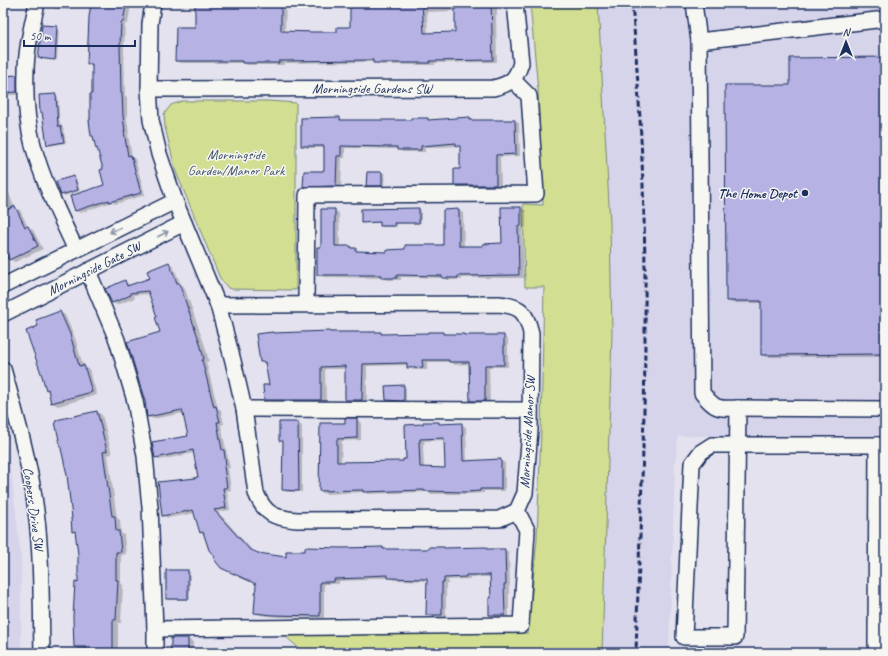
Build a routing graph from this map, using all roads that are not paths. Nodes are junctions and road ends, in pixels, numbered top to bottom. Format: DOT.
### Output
graph roads {
  1 [pos="37,3"];
  2 [pos="153,3"];
  3 [pos="515,3"];
  4 [pos="694,3"];
  5 [pos="885,19"];
  6 [pos="699,41"];
  7 [pos="513,80"];
  8 [pos="149,89"];
  9 [pos="175,201"];
  10 [pos="184,223"];
  11 [pos="76,250"];
  12 [pos="88,271"];
  13 [pos="3,286"];
  14 [pos="306,304"];
  15 [pos="218,305"];
  16 [pos="3,314"];
  17 [pos="3,369"];
  18 [pos="738,408"];
  19 [pos="244,409"];
  20 [pos="885,409"];
  21 [pos="530,410"];
  22 [pos="9,415"];
  23 [pos="738,445"];
  24 [pos="881,445"];
  25 [pos="517,511"];
  26 [pos="880,614"];
  27 [pos="155,629"];
  28 [pos="885,645"];
  29 [pos="42,653"];
  30 [pos="155,653"];
  1 -- 11 [label="street"];
  2 -- 8 [label="street"];
  3 -- 7 [label="street"];
  4 -- 6 [label="street"];
  5 -- 6 [label="street"];
  6 -- 18 [label="street"];
  7 -- 8 [label="street, Morningside Gardens SW"];
  7 -- 14 [label="street"];
  8 -- 9 [label="street"];
  9 -- 10 [label="street"];
  9 -- 11 [label="street, Morningside Gate SW, one-way"];
  12 -- 10 [label="street, Morningside Gate SW, one-way"];
  10 -- 15 [label="street"];
  11 -- 13 [label="street, Morningside Gate SW"];
  12 -- 16 [label="street, Morningside Gate SW"];
  12 -- 27 [label="street"];
  14 -- 15 [label="street, Morningside Manor SW"];
  14 -- 21 [label="street, Morningside Manor SW"];
  15 -- 19 [label="street"];
  17 -- 22 [label="street, Coopers Drive SW"];
  18 -- 20 [label="street"];
  18 -- 23 [label="street"];
  19 -- 21 [label="street"];
  19 -- 25 [label="street"];
  21 -- 25 [label="street, Morningside Manor SW"];
  22 -- 29 [label="street, Coopers Drive SW"];
  23 -- 23 [label="street"];
  23 -- 24 [label="street"];
  24 -- 26 [label="street"];
  25 -- 27 [label="street"];
  26 -- 28 [label="street"];
  27 -- 30 [label="street"];
}
